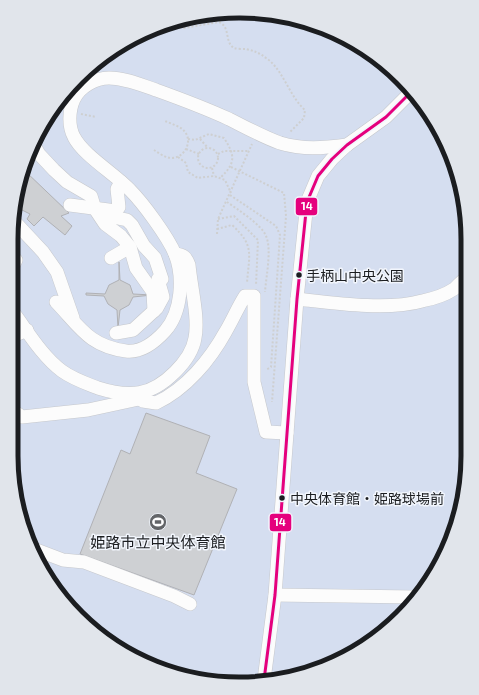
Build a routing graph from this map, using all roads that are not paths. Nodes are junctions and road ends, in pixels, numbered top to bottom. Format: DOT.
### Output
graph roads {
  1 [pos="408,95"];
  2 [pos="347,145"];
  3 [pos="37,150"];
  4 [pos="121,182"];
  5 [pos="70,205"];
  6 [pos="95,209"];
  7 [pos="112,211"];
  8 [pos="18,225"];
  9 [pos="130,247"];
  10 [pos="175,254"];
  11 [pos="111,258"];
  12 [pos="178,272"];
  13 [pos="143,278"];
  14 [pos="160,279"];
  15 [pos="461,281"];
  16 [pos="297,299"];
  17 [pos="56,302"];
  18 [pos="154,312"];
  19 [pos="18,318"];
  20 [pos="74,322"];
  21 [pos="27,330"];
  22 [pos="116,333"];
  23 [pos="18,334"];
  24 [pos="137,397"];
  25 [pos="18,414"];
  26 [pos="287,433"];
  27 [pos="40,551"];
  28 [pos="275,595"];
  29 [pos="410,597"];
  30 [pos="190,604"];
  31 [pos="265,675"];
  1 -- 2 [label="street"];
  2 -- 4 [label="street"];
  2 -- 16 [label="street"];
  3 -- 6 [label="street"];
  4 -- 7 [label="street"];
  4 -- 10 [label="street"];
  5 -- 6 [label="street"];
  6 -- 7 [label="street"];
  6 -- 9 [label="street"];
  7 -- 14 [label="street"];
  8 -- 20 [label="street"];
  9 -- 11 [label="street"];
  9 -- 13 [label="street"];
  10 -- 12 [label="street"];
  10 -- 24 [label="street"];
  12 -- 14 [label="street"];
  12 -- 20 [label="street"];
  13 -- 14 [label="street"];
  13 -- 18 [label="street"];
  14 -- 18 [label="street"];
  15 -- 16 [label="street"];
  16 -- 26 [label="street"];
  17 -- 20 [label="street"];
  18 -- 22 [label="street"];
  19 -- 21 [label="street"];
  21 -- 23 [label="street"];
  21 -- 24 [label="street"];
  24 -- 25 [label="street"];
  24 -- 26 [label="street"];
  26 -- 28 [label="street"];
  27 -- 30 [label="street"];
  28 -- 29 [label="street"];
  28 -- 31 [label="street"];
}
